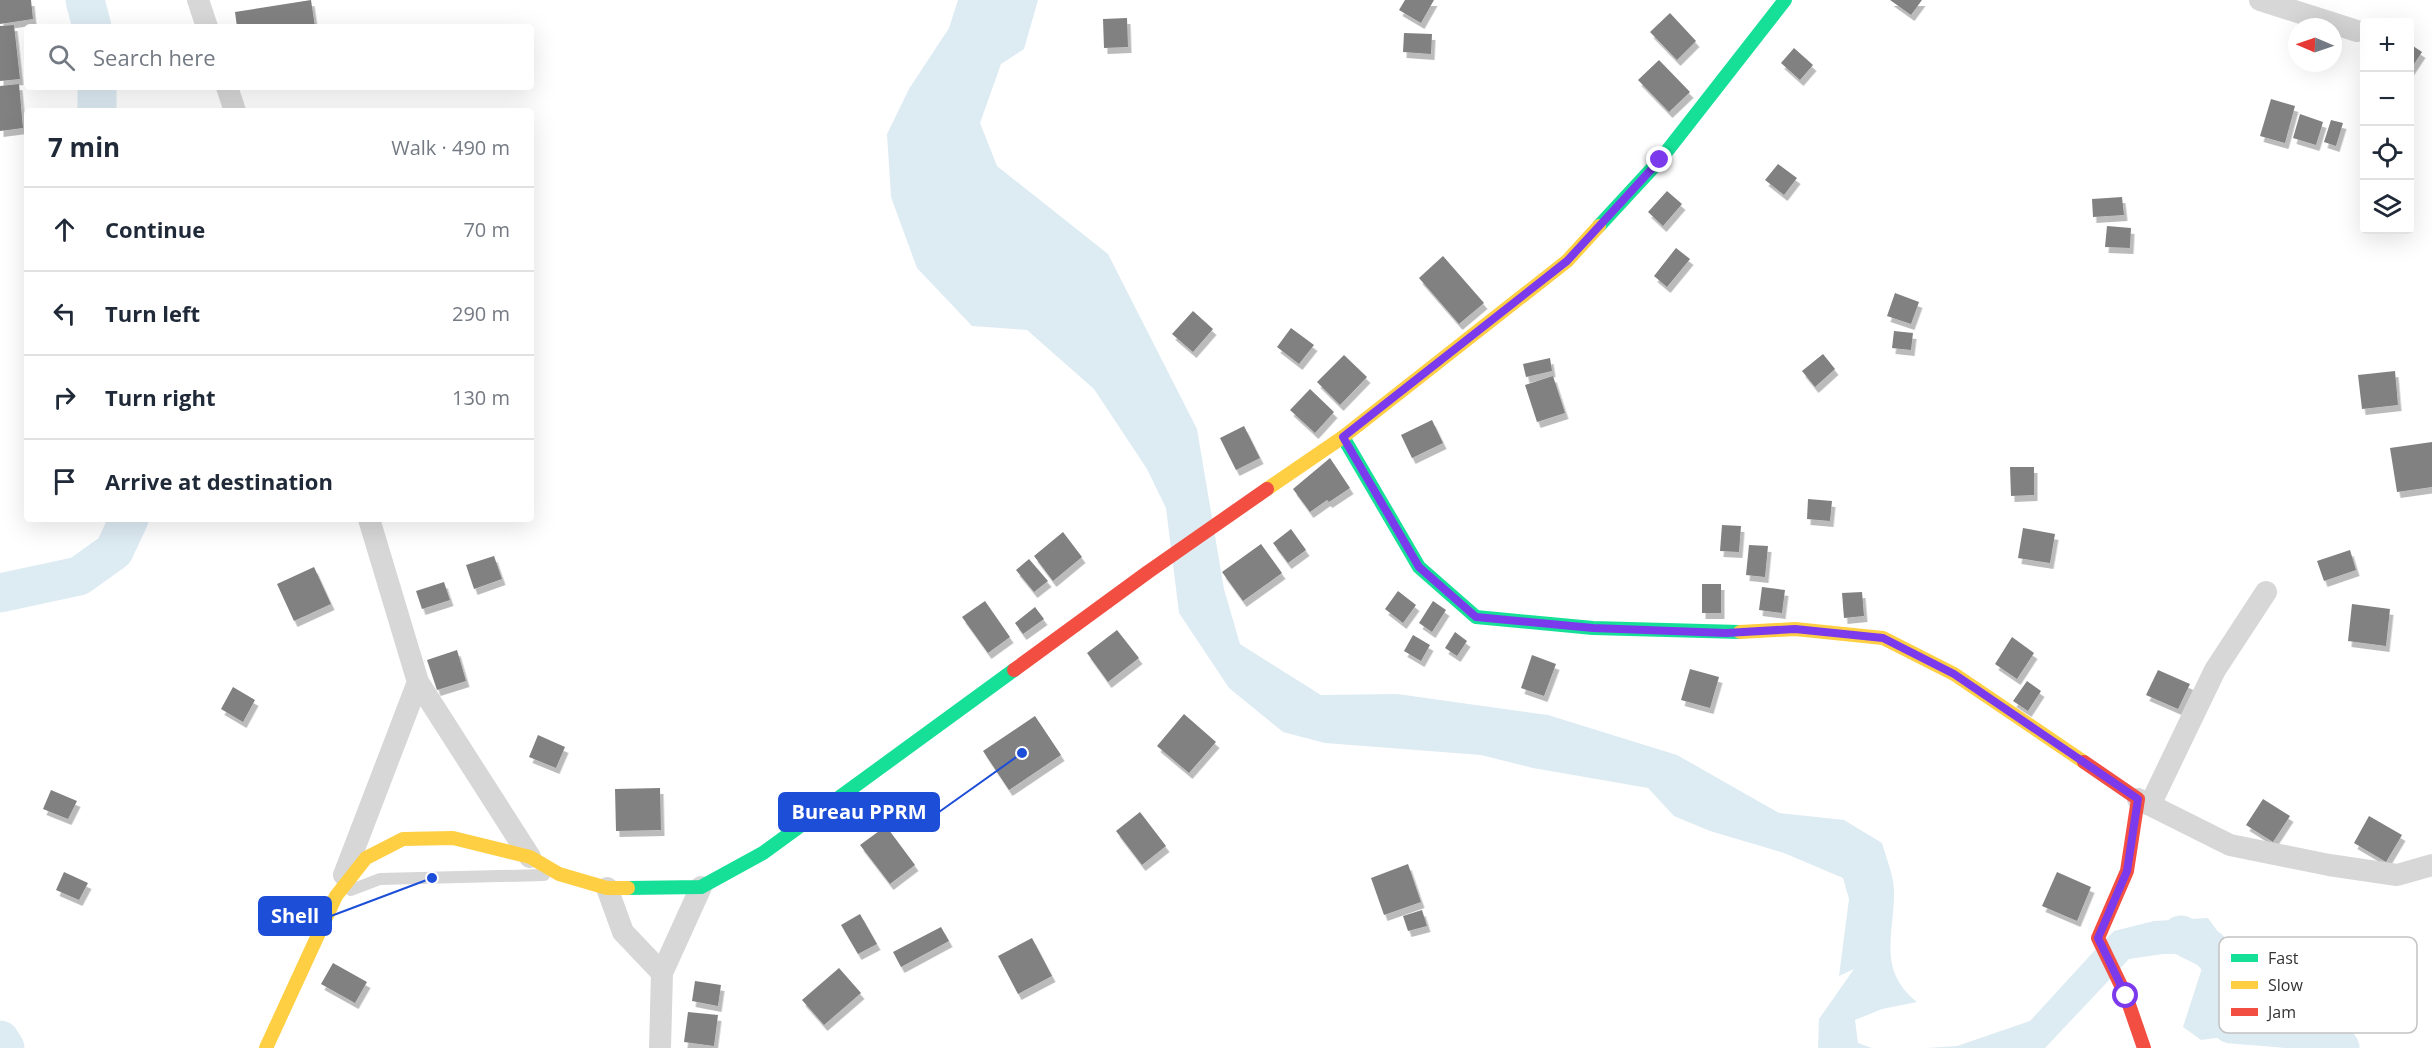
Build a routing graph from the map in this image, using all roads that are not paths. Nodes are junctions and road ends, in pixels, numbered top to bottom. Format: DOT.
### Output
graph roads {
  1 [pos="198,0"];
  2 [pos="1785,0"];
  3 [pos="2260,0"];
  4 [pos="206,24"];
  5 [pos="2357,31"];
  6 [pos="228,90"];
  7 [pos="234,108"];
  8 [pos="1343,437"];
  9 [pos="370,522"];
  10 [pos="2266,592"];
  11 [pos="418,682"];
  12 [pos="2144,802"];
  13 [pos="530,857"];
  14 [pos="2432,865"];
  15 [pos="560,874"];
  16 [pos="701,887"];
  17 [pos="607,888"];
  18 [pos="336,896"];
  19 [pos="662,973"];
  20 [pos="266,1048"];
  21 [pos="660,1048"];
  22 [pos="2144,1048"];
  1 -- 4 [label="street"];
  2 -- 8 [label="main road"];
  3 -- 5 [label="street"];
  6 -- 7 [label="street"];
  8 -- 12 [label="main road"];
  8 -- 16 [label="main road"];
  9 -- 11 [label="street"];
  10 -- 12 [label="street"];
  11 -- 13 [label="street"];
  11 -- 18 [label="street"];
  12 -- 14 [label="street"];
  12 -- 22 [label="main road"];
  13 -- 15 [label="main road"];
  13 -- 18 [label="main road"];
  15 -- 17 [label="main road"];
  15 -- 18 [label="lane"];
  16 -- 17 [label="main road"];
  16 -- 19 [label="street"];
  17 -- 19 [label="street"];
  18 -- 20 [label="main road"];
  19 -- 21 [label="street"];
}
